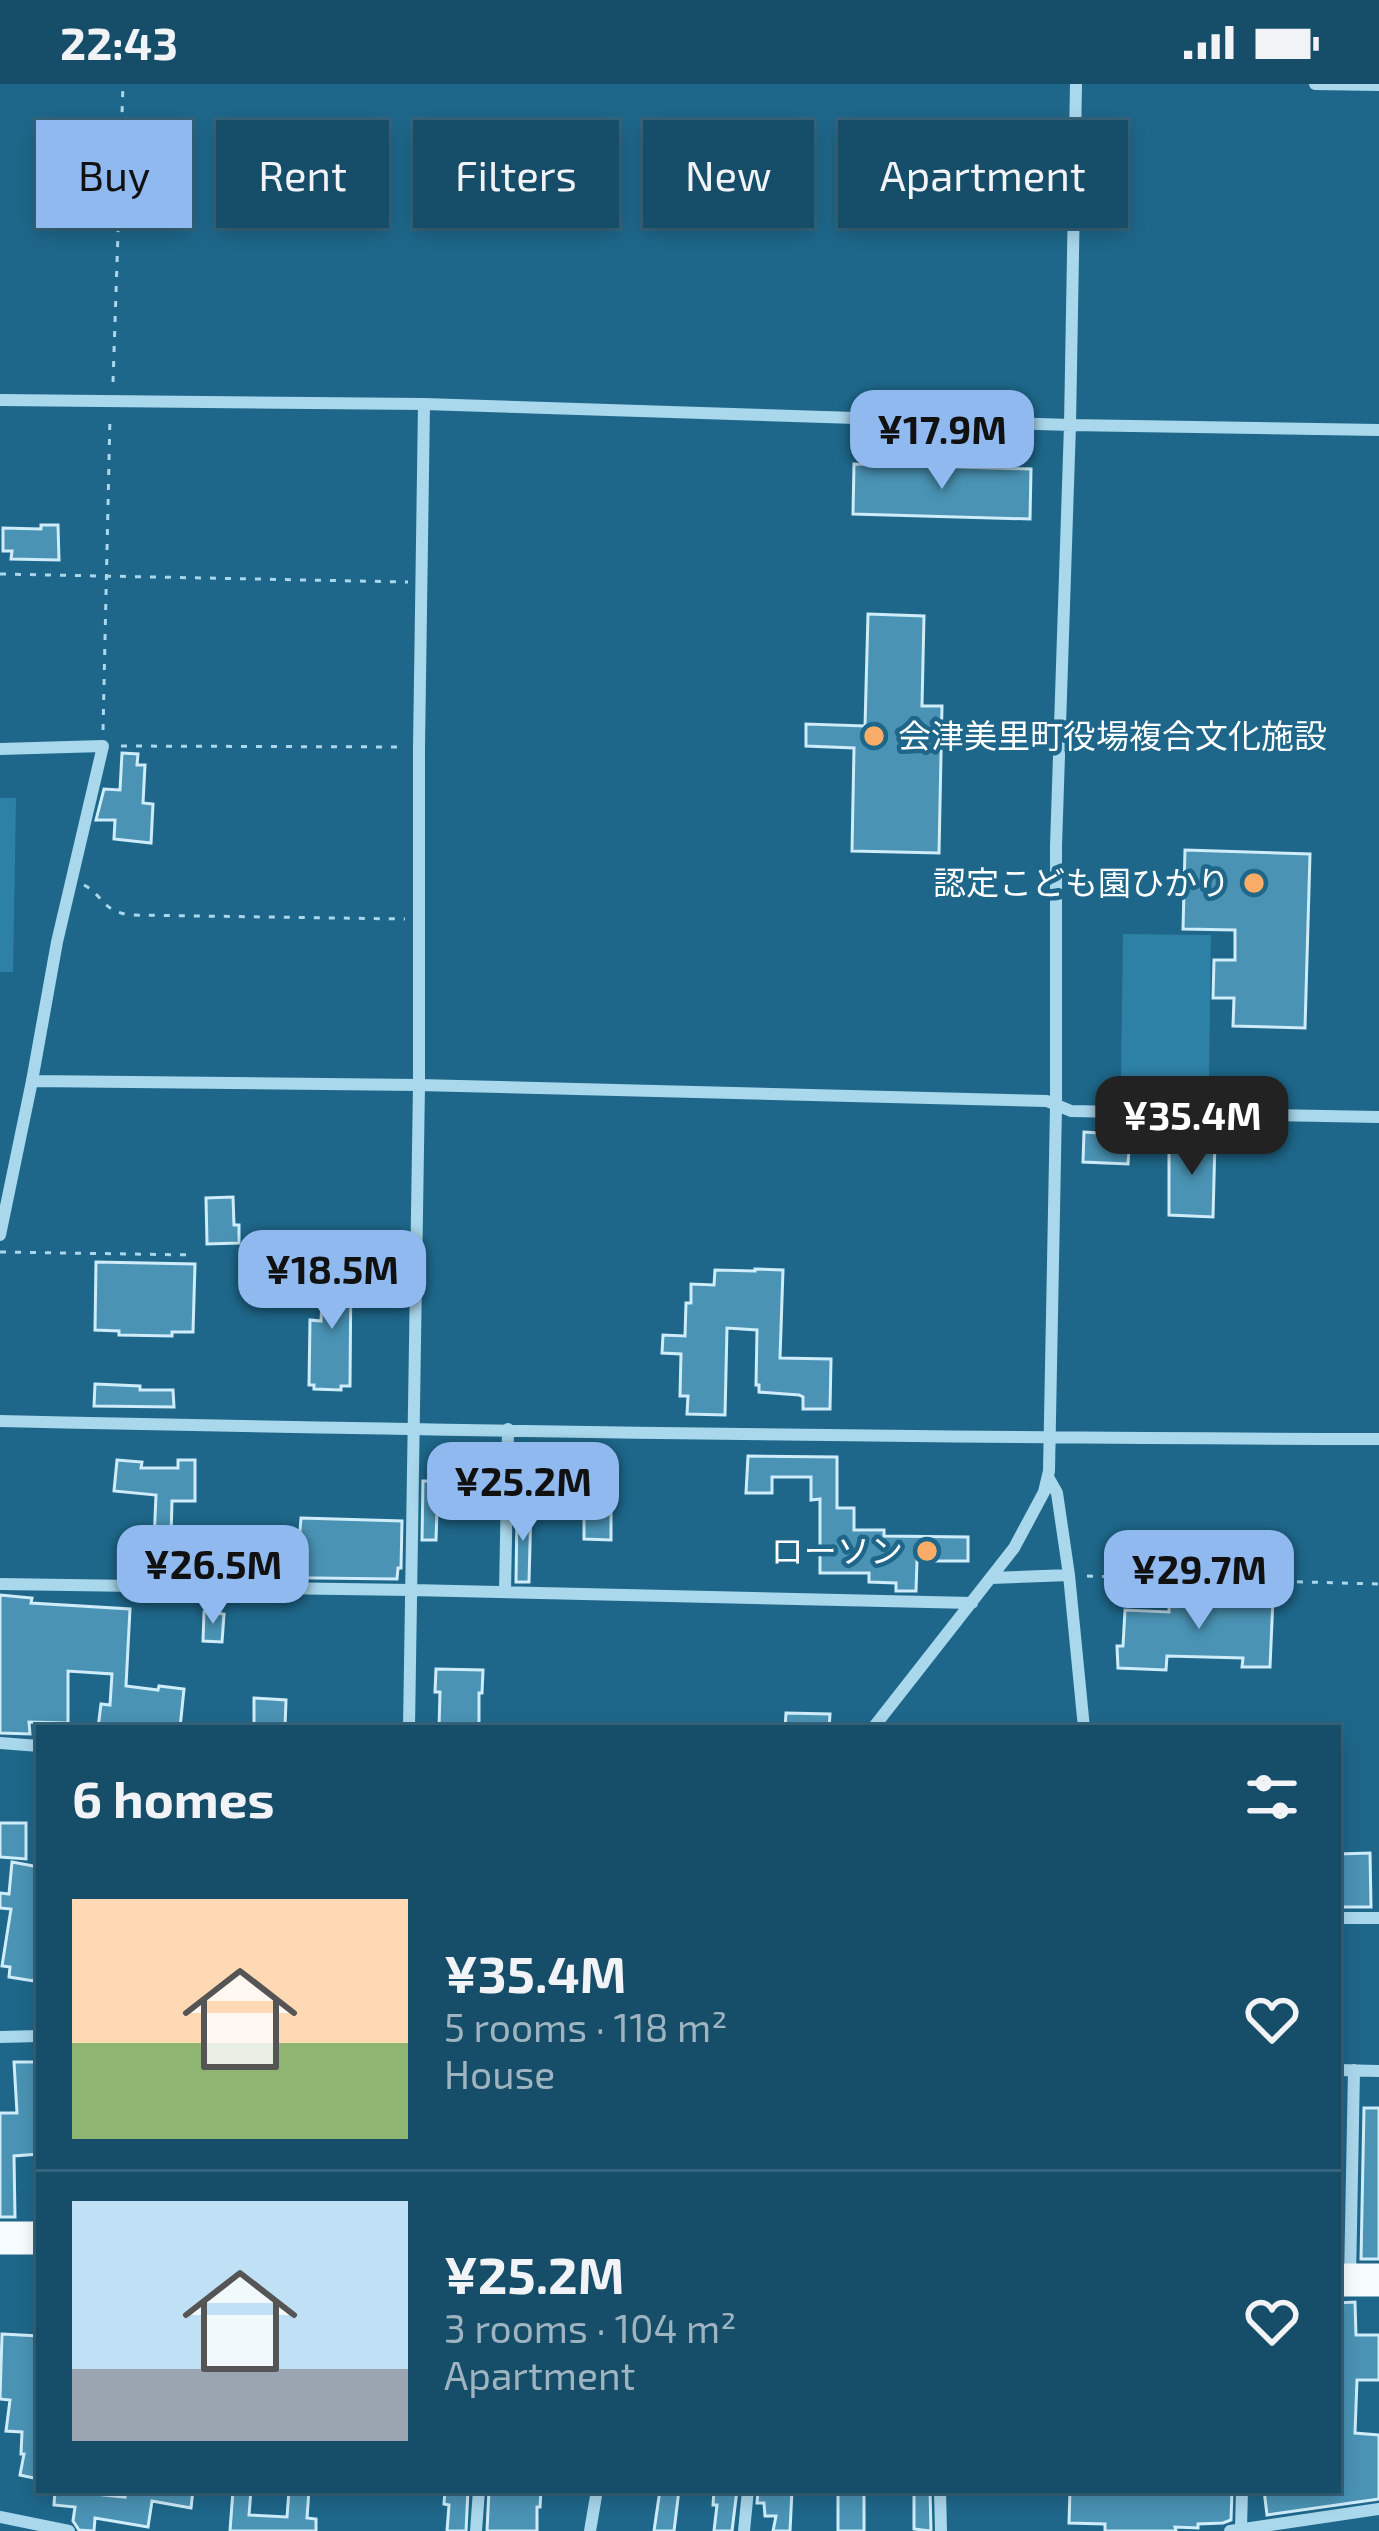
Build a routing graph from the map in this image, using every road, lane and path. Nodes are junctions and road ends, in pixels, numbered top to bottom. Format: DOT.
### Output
graph roads {
  1 [pos="1076,84"];
  2 [pos="1315,84"];
  3 [pos="1379,85"];
  4 [pos="0,400"];
  5 [pos="424,404"];
  6 [pos="1070,425"];
  7 [pos="1379,430"];
  8 [pos="0,574"];
  9 [pos="422,582"];
  10 [pos="103,746"];
  11 [pos="419,747"];
  12 [pos="0,749"];
  13 [pos="71,883"];
  14 [pos="419,919"];
  15 [pos="32,1081"];
  16 [pos="419,1085"];
  17 [pos="1056,1107"];
  18 [pos="1379,1117"];
  19 [pos="0,1235"];
  20 [pos="0,1252"];
  21 [pos="195,1256"];
  22 [pos="0,1421"];
  23 [pos="508,1429"];
  24 [pos="413,1430"];
  25 [pos="1052,1438"];
  26 [pos="1379,1438"];
  27 [pos="1048,1477"];
  28 [pos="1069,1575"];
  29 [pos="991,1578"];
  30 [pos="0,1584"];
  31 [pos="1379,1585"];
  32 [pos="411,1589"];
  33 [pos="505,1592"];
  34 [pos="972,1603"];
  35 [pos="410,1725"];
  36 [pos="875,1725"];
  37 [pos="1084,1725"];
  38 [pos="0,1743"];
  39 [pos="36,1747"];
  40 [pos="1341,1918"];
  41 [pos="1379,1918"];
  42 [pos="36,2036"];
  43 [pos="0,2038"];
  44 [pos="1341,2070"];
  45 [pos="1354,2070"];
  46 [pos="1379,2071"];
  47 [pos="0,2238"];
  48 [pos="36,2238"];
  49 [pos="1356,2280"];
  50 [pos="478,2493"];
  51 [pos="596,2493"];
  52 [pos="748,2493"];
  53 [pos="940,2493"];
  54 [pos="1242,2493"];
  55 [pos="1379,2509"];
  56 [pos="0,2517"];
  57 [pos="1236,2530"];
  58 [pos="69,2531"];
  59 [pos="476,2531"];
  60 [pos="590,2531"];
  61 [pos="744,2531"];
  62 [pos="940,2531"];
  1 -- 6 [label="street"];
  2 -- 3 [label="street"];
  4 -- 5 [label="street"];
  5 -- 6 [label="street"];
  5 -- 9 [label="street"];
  6 -- 7 [label="street"];
  6 -- 17 [label="street"];
  8 -- 9 [label="path"];
  9 -- 11 [label="street"];
  10 -- 11 [label="path"];
  10 -- 12 [label="street"];
  10 -- 13 [label="street"];
  11 -- 14 [label="street"];
  13 -- 14 [label="path"];
  13 -- 15 [label="street"];
  14 -- 16 [label="street"];
  15 -- 16 [label="street"];
  15 -- 19 [label="street"];
  16 -- 17 [label="street"];
  16 -- 24 [label="street"];
  17 -- 18 [label="street"];
  17 -- 25 [label="street"];
  20 -- 21 [label="path"];
  22 -- 24 [label="street"];
  23 -- 24 [label="street"];
  23 -- 25 [label="street"];
  23 -- 33 [label="street"];
  24 -- 32 [label="street"];
  25 -- 26 [label="street"];
  25 -- 27 [label="street"];
  27 -- 28 [label="street"];
  27 -- 29 [label="street"];
  28 -- 29 [label="street"];
  28 -- 31 [label="path"];
  28 -- 37 [label="street"];
  29 -- 34 [label="street"];
  30 -- 32 [label="street"];
  32 -- 33 [label="street"];
  32 -- 35 [label="street"];
  33 -- 34 [label="street"];
  34 -- 36 [label="street"];
  38 -- 39 [label="street"];
  40 -- 41 [label="street"];
  42 -- 43 [label="street"];
  44 -- 45 [label="street"];
  45 -- 46 [label="street"];
  45 -- 49 [label="street"];
  47 -- 48 [label="highway"];
  50 -- 59 [label="street"];
  51 -- 60 [label="street"];
  52 -- 61 [label="street"];
  53 -- 62 [label="street"];
  54 -- 57 [label="street"];
  55 -- 57 [label="street"];
  56 -- 58 [label="street"];
}
